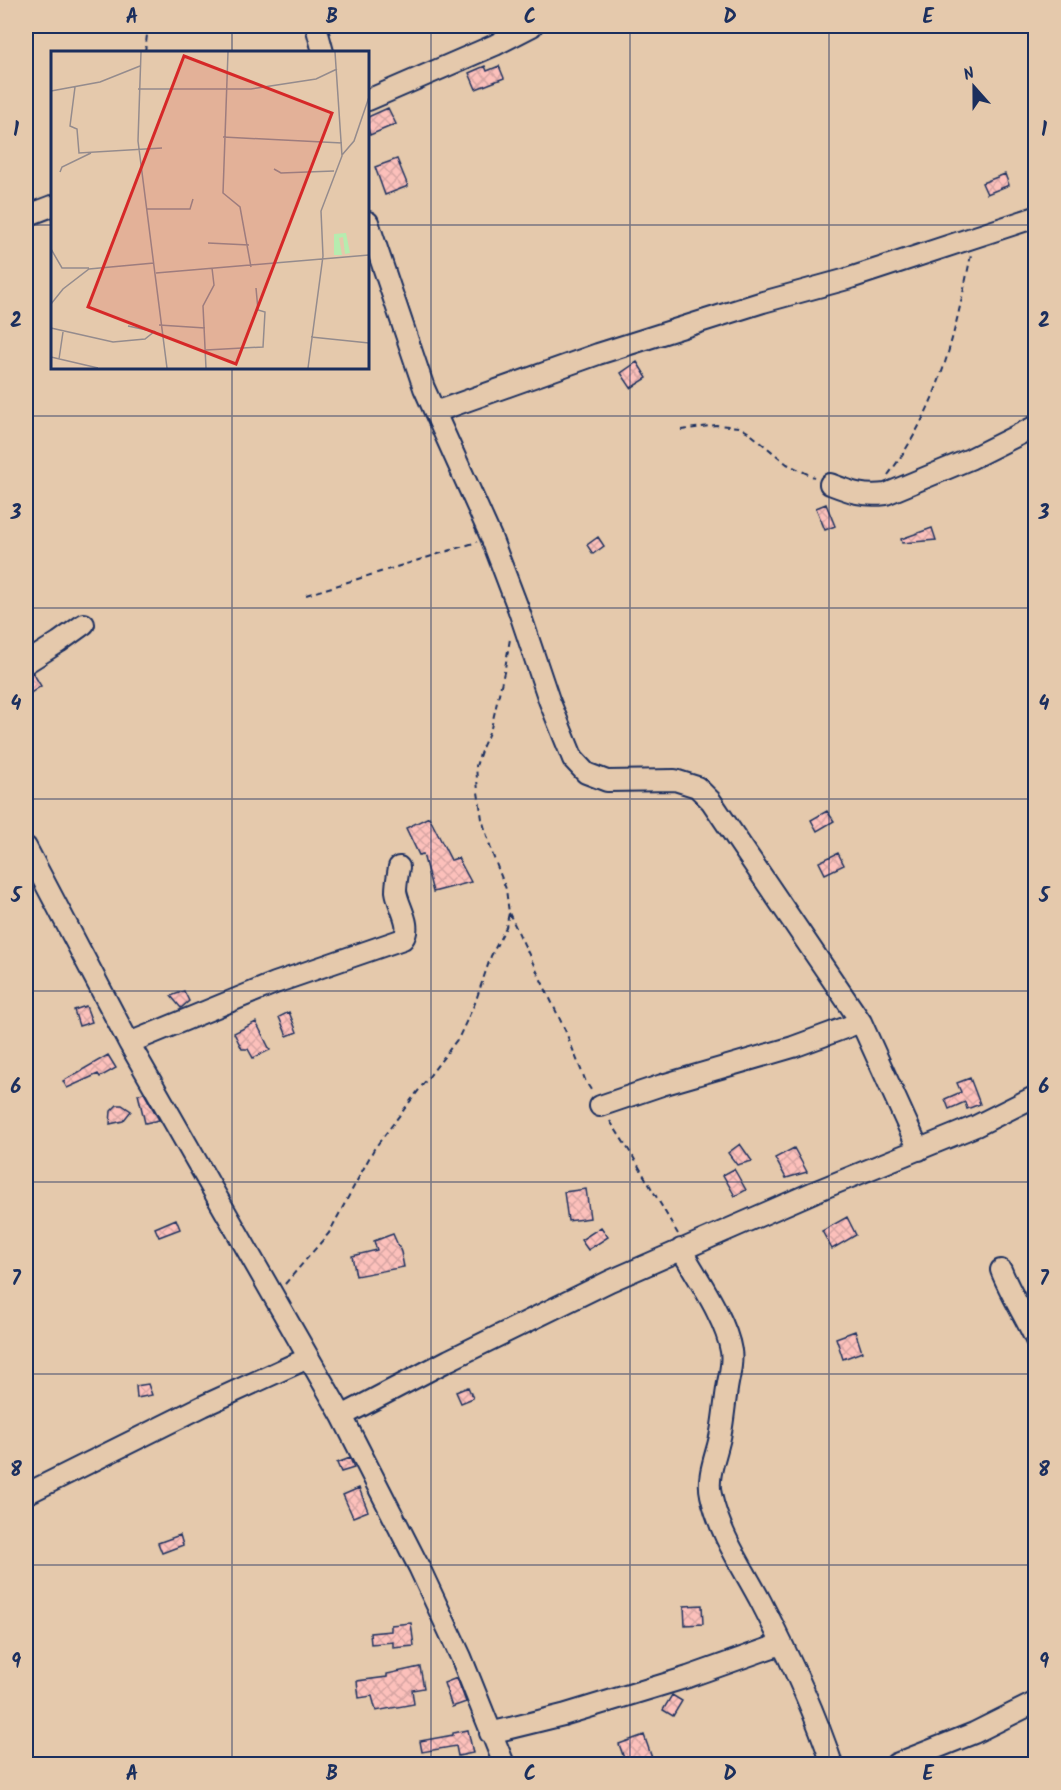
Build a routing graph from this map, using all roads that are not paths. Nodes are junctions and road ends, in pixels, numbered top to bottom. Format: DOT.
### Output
graph roads {
  1 [pos="316,26"];
  2 [pos="532,26"];
  3 [pos="323,51"];
  4 [pos="369,100"];
  5 [pos="51,206"];
  6 [pos="26,216"];
  7 [pos="1035,217"];
  8 [pos="369,225"];
  9 [pos="435,412"];
  10 [pos="1035,426"];
  11 [pos="830,484"];
  12 [pos="84,624"];
  13 [pos="26,663"];
  14 [pos="26,848"];
  15 [pos="399,867"];
  16 [pos="861,1022"];
  17 [pos="129,1043"];
  18 [pos="1035,1096"];
  19 [pos="600,1106"];
  20 [pos="919,1150"];
  21 [pos="683,1248"];
  22 [pos="1001,1270"];
  23 [pos="1035,1341"];
  24 [pos="308,1358"];
  25 [pos="342,1416"];
  26 [pos="26,1494"];
  27 [pos="781,1644"];
  28 [pos="1035,1702"];
  29 [pos="490,1733"];
  30 [pos="504,1764"];
  31 [pos="832,1764"];
  32 [pos="896,1764"];
  1 -- 3 [label="street"];
  2 -- 4 [label="street"];
  5 -- 6 [label="street"];
  7 -- 9 [label="street"];
  8 -- 9 [label="street"];
  9 -- 16 [label="street"];
  10 -- 11 [label="street"];
  12 -- 13 [label="street"];
  14 -- 17 [label="street"];
  15 -- 17 [label="street"];
  16 -- 19 [label="street"];
  16 -- 20 [label="street"];
  17 -- 24 [label="street"];
  18 -- 20 [label="street"];
  20 -- 21 [label="street"];
  21 -- 25 [label="street"];
  21 -- 27 [label="street"];
  22 -- 23 [label="street"];
  24 -- 25 [label="street"];
  24 -- 26 [label="street"];
  25 -- 29 [label="street"];
  27 -- 29 [label="street"];
  27 -- 31 [label="street"];
  28 -- 32 [label="street"];
  29 -- 30 [label="street"];
}
